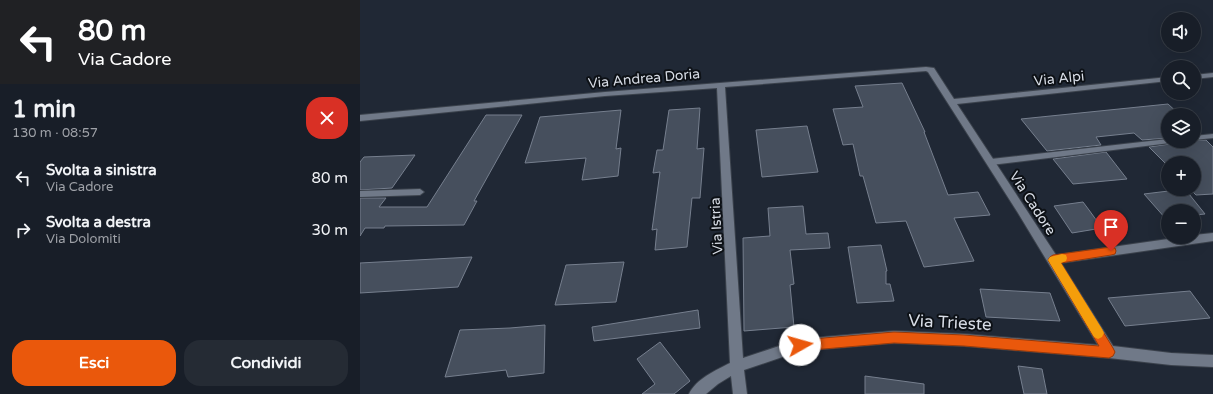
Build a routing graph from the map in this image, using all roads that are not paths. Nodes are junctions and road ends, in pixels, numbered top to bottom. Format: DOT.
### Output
graph roads {
  1 [pos="931,70"];
  2 [pos="1213,75"];
  3 [pos="1201,76"];
  4 [pos="1161,80"];
  5 [pos="722,85"];
  6 [pos="952,102"];
  7 [pos="360,118"];
  8 [pos="1213,136"];
  9 [pos="1201,137"];
  10 [pos="1161,142"];
  11 [pos="990,162"];
  12 [pos="420,192"];
  13 [pos="360,194"];
  14 [pos="1213,237"];
  15 [pos="1053,260"];
  16 [pos="1109,352"];
  17 [pos="1213,361"];
  18 [pos="737,366"];
  19 [pos="696,394"];
  20 [pos="740,394"];
  1 -- 5 [label="street, Via Andrea Doria"];
  1 -- 6 [label="street, Via Cadore"];
  2 -- 3 [label="street"];
  4 -- 6 [label="street, Via Alpi"];
  5 -- 7 [label="street, Via Andrea Doria"];
  5 -- 18 [label="street, Via Istria"];
  6 -- 11 [label="street, Via Cadore"];
  8 -- 9 [label="lane"];
  10 -- 11 [label="lane"];
  11 -- 15 [label="street, Via Cadore"];
  12 -- 13 [label="lane"];
  14 -- 15 [label="street"];
  15 -- 16 [label="street, Via Cadore"];
  16 -- 17 [label="street, Via Trieste"];
  16 -- 18 [label="street, Via Trieste"];
  18 -- 19 [label="street, Via Trieste"];
  18 -- 20 [label="street, Via Istria"];
}
